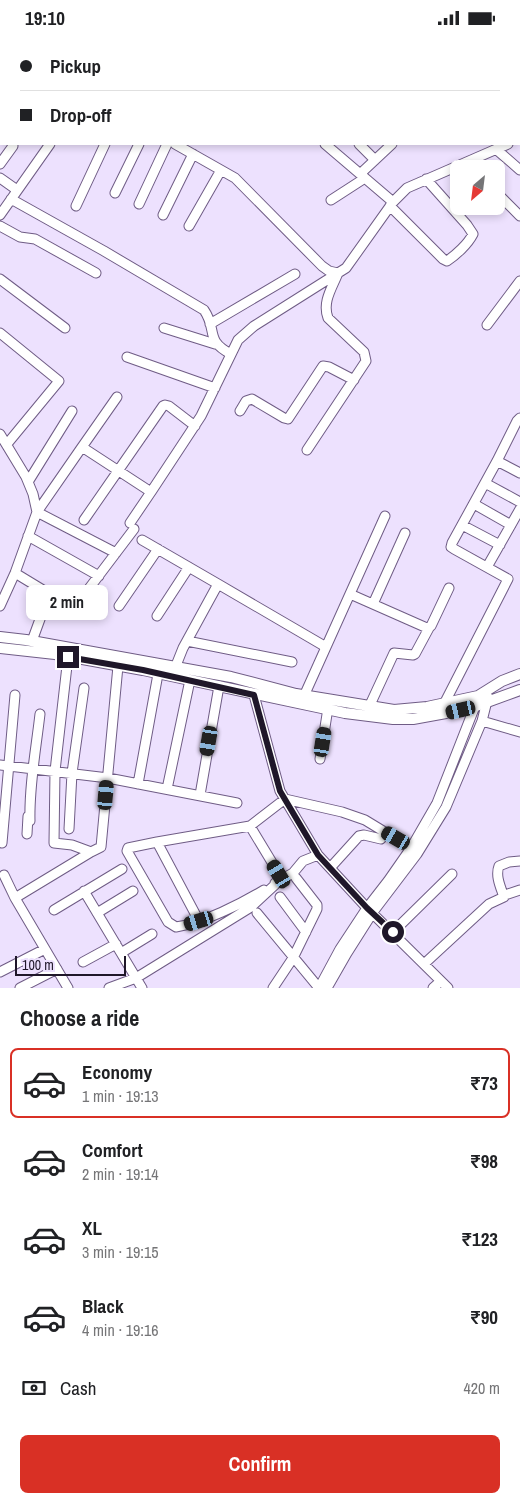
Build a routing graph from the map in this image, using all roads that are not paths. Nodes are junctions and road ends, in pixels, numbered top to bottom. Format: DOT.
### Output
graph roads {
  1 [pos="105,145"];
  2 [pos="139,145"];
  3 [pos="167,145"];
  4 [pos="177,145"];
  5 [pos="326,145"];
  6 [pos="360,145"];
  7 [pos="391,145"];
  8 [pos="506,145"];
  9 [pos="13,146"];
  10 [pos="48,147"];
  11 [pos="497,150"];
  12 [pos="194,154"];
  13 [pos="375,160"];
  14 [pos="479,160"];
  15 [pos="0,164"];
  16 [pos="221,170"];
  17 [pos="520,170"];
  18 [pos="450,172"];
  19 [pos="363,176"];
  20 [pos="0,178"];
  21 [pos="426,179"];
  22 [pos="17,190"];
  23 [pos="115,193"];
  24 [pos="11,199"];
  25 [pos="331,200"];
  26 [pos="505,201"];
  27 [pos="139,204"];
  28 [pos="392,204"];
  29 [pos="76,206"];
  30 [pos="0,215"];
  31 [pos="163,215"];
  32 [pos="520,216"];
  33 [pos="189,226"];
  34 [pos="0,227"];
  35 [pos="96,273"];
  36 [pos="338,273"];
  37 [pos="294,274"];
  38 [pos="0,279"];
  39 [pos="520,281"];
  40 [pos="210,324"];
  41 [pos="487,325"];
  42 [pos="65,328"];
  43 [pos="164,328"];
  44 [pos="0,333"];
  45 [pos="215,344"];
  46 [pos="231,353"];
  47 [pos="127,357"];
  48 [pos="354,380"];
  49 [pos="215,388"];
  50 [pos="117,397"];
  51 [pos="72,411"];
  52 [pos="240,411"];
  53 [pos="520,418"];
  54 [pos="194,427"];
  55 [pos="0,434"];
  56 [pos="7,444"];
  57 [pos="82,447"];
  58 [pos="307,450"];
  59 [pos="497,461"];
  60 [pos="119,471"];
  61 [pos="520,473"];
  62 [pos="28,482"];
  63 [pos="485,483"];
  64 [pos="151,491"];
  65 [pos="520,502"];
  66 [pos="474,504"];
  67 [pos="520,509"];
  68 [pos="37,512"];
  69 [pos="386,516"];
  70 [pos="84,520"];
  71 [pos="462,525"];
  72 [pos="511,525"];
  73 [pos="405,533"];
  74 [pos="28,536"];
  75 [pos="142,540"];
  76 [pos="500,545"];
  77 [pos="158,549"];
  78 [pos="116,553"];
  79 [pos="189,567"];
  80 [pos="487,567"];
  81 [pos="15,573"];
  82 [pos="99,576"];
  83 [pos="218,584"];
  84 [pos="450,588"];
  85 [pos="43,590"];
  86 [pos="350,594"];
  87 [pos="373,604"];
  88 [pos="0,606"];
  89 [pos="119,606"];
  90 [pos="157,616"];
  91 [pos="429,628"];
  92 [pos="0,637"];
  93 [pos="32,641"];
  94 [pos="187,641"];
  95 [pos="326,647"];
  96 [pos="0,648"];
  97 [pos="68,657"];
  98 [pos="292,662"];
  99 [pos="118,666"];
  100 [pos="175,668"];
  101 [pos="158,674"];
  102 [pos="520,674"];
  103 [pos="190,680"];
  104 [pos="219,686"];
  105 [pos="84,688"];
  106 [pos="520,690"];
  107 [pos="15,695"];
  108 [pos="254,695"];
  109 [pos="304,696"];
  110 [pos="480,702"];
  111 [pos="444,704"];
  112 [pos="369,707"];
  113 [pos="328,708"];
  114 [pos="40,714"];
  115 [pos="482,721"];
  116 [pos="520,732"];
  117 [pos="320,759"];
  118 [pos="5,765"];
  119 [pos="32,768"];
  120 [pos="55,771"];
  121 [pos="72,773"];
  122 [pos="108,778"];
  123 [pos="138,784"];
  124 [pos="168,789"];
  125 [pos="200,795"];
  126 [pos="285,799"];
  127 [pos="237,803"];
  128 [pos="30,821"];
  129 [pos="250,826"];
  130 [pos="69,829"];
  131 [pos="27,834"];
  132 [pos="381,839"];
  133 [pos="157,841"];
  134 [pos="2,843"];
  135 [pos="412,848"];
  136 [pos="91,852"];
  137 [pos="318,855"];
  138 [pos="520,861"];
  139 [pos="330,868"];
  140 [pos="122,869"];
  141 [pos="452,874"];
  142 [pos="4,875"];
  143 [pos="296,878"];
  144 [pos="278,882"];
  145 [pos="520,890"];
  146 [pos="84,891"];
  147 [pos="132,891"];
  148 [pos="280,897"];
  149 [pos="504,897"];
  150 [pos="15,898"];
  151 [pos="54,910"];
  152 [pos="370,910"];
  153 [pos="97,913"];
  154 [pos="256,913"];
  155 [pos="199,921"];
  156 [pos="306,932"];
  157 [pos="393,932"];
  158 [pos="152,934"];
  159 [pos="116,945"];
  160 [pos="46,949"];
  161 [pos="121,953"];
  162 [pos="293,958"];
  163 [pos="83,963"];
  164 [pos="424,964"];
  165 [pos="58,969"];
  166 [pos="0,972"];
  167 [pos="136,978"];
  168 [pos="445,985"];
  169 [pos="20,988"];
  170 [pos="68,988"];
  171 [pos="109,988"];
  172 [pos="142,988"];
  173 [pos="273,988"];
  174 [pos="319,988"];
  175 [pos="327,988"];
  176 [pos="434,988"];
  1 -- 29 [label="street"];
  2 -- 23 [label="street"];
  3 -- 27 [label="street"];
  4 -- 12 [label="street"];
  5 -- 19 [label="street"];
  6 -- 13 [label="street"];
  7 -- 13 [label="street"];
  8 -- 11 [label="street"];
  9 -- 15 [label="street"];
  10 -- 22 [label="street"];
  11 -- 14 [label="street"];
  11 -- 17 [label="street"];
  12 -- 16 [label="street"];
  12 -- 31 [label="street"];
  13 -- 19 [label="street"];
  16 -- 33 [label="street"];
  16 -- 36 [label="street"];
  18 -- 21 [label="street"];
  19 -- 25 [label="street"];
  19 -- 28 [label="street"];
  20 -- 22 [label="street"];
  21 -- 28 [label="street"];
  21 -- 28 [label="street"];
  22 -- 24 [label="street"];
  24 -- 30 [label="street"];
  24 -- 40 [label="street"];
  26 -- 32 [label="street"];
  28 -- 36 [label="street"];
  34 -- 35 [label="street"];
  36 -- 46 [label="street"];
  36 -- 48 [label="street"];
  37 -- 40 [label="street"];
  38 -- 42 [label="street"];
  39 -- 41 [label="street"];
  40 -- 45 [label="street"];
  43 -- 45 [label="street"];
  44 -- 56 [label="street"];
  45 -- 46 [label="street"];
  46 -- 49 [label="street"];
  47 -- 49 [label="street"];
  48 -- 52 [label="street"];
  48 -- 58 [label="street"];
  49 -- 54 [label="street"];
  50 -- 57 [label="street"];
  51 -- 62 [label="street"];
  53 -- 59 [label="street"];
  54 -- 60 [label="street"];
  54 -- 64 [label="street"];
  55 -- 56 [label="street"];
  56 -- 62 [label="street"];
  57 -- 60 [label="street"];
  57 -- 68 [label="street"];
  59 -- 61 [label="street"];
  59 -- 63 [label="street"];
  60 -- 64 [label="street"];
  60 -- 70 [label="street"];
  62 -- 68 [label="street"];
  63 -- 65 [label="street"];
  63 -- 66 [label="street"];
  64 -- 78 [label="street"];
  66 -- 71 [label="street"];
  66 -- 72 [label="street"];
  67 -- 72 [label="street"];
  68 -- 74 [label="street"];
  68 -- 78 [label="street"];
  69 -- 86 [label="street"];
  71 -- 76 [label="street"];
  71 -- 80 [label="street"];
  72 -- 76 [label="street"];
  73 -- 87 [label="street"];
  74 -- 81 [label="street"];
  74 -- 82 [label="street"];
  75 -- 77 [label="street"];
  76 -- 80 [label="street"];
  77 -- 79 [label="street"];
  77 -- 89 [label="street"];
  78 -- 82 [label="street"];
  79 -- 83 [label="street"];
  79 -- 90 [label="street"];
  80 -- 111 [label="street"];
  81 -- 85 [label="street"];
  81 -- 88 [label="street"];
  82 -- 85 [label="street"];
  83 -- 94 [label="street"];
  83 -- 95 [label="street"];
  84 -- 91 [label="street"];
  85 -- 93 [label="street"];
  86 -- 87 [label="street"];
  86 -- 95 [label="street"];
  87 -- 91 [label="street"];
  91 -- 112 [label="street"];
  92 -- 93 [label="main road"];
  93 -- 100 [label="main road"];
  94 -- 98 [label="street"];
  94 -- 100 [label="street"];
  95 -- 109 [label="street"];
  96 -- 97 [label="main road"];
  97 -- 99 [label="main road"];
  97 -- 120 [label="street"];
  99 -- 101 [label="main road"];
  99 -- 122 [label="street"];
  100 -- 109 [label="main road"];
  101 -- 103 [label="main road"];
  101 -- 123 [label="street"];
  102 -- 110 [label="main road"];
  103 -- 104 [label="main road"];
  103 -- 124 [label="street"];
  104 -- 108 [label="main road"];
  104 -- 125 [label="street"];
  105 -- 121 [label="street"];
  106 -- 110 [label="main road"];
  107 -- 118 [label="street"];
  108 -- 113 [label="main road"];
  108 -- 126 [label="street"];
  109 -- 112 [label="main road"];
  110 -- 111 [label="main road"];
  110 -- 113 [label="main road"];
  110 -- 115 [label="street"];
  110 -- 135 [label="street"];
  111 -- 112 [label="main road"];
  113 -- 117 [label="street"];
  114 -- 119 [label="street"];
  115 -- 116 [label="street"];
  115 -- 152 [label="street"];
  118 -- 119 [label="street"];
  118 -- 134 [label="street"];
  119 -- 120 [label="street"];
  119 -- 128 [label="street"];
  119 -- 131 [label="street"];
  120 -- 121 [label="street"];
  120 -- 136 [label="street"];
  121 -- 122 [label="street"];
  121 -- 130 [label="street"];
  122 -- 123 [label="street"];
  122 -- 136 [label="street"];
  123 -- 124 [label="street"];
  124 -- 125 [label="street"];
  125 -- 127 [label="street"];
  126 -- 129 [label="street"];
  126 -- 135 [label="street"];
  126 -- 137 [label="street"];
  129 -- 133 [label="street"];
  129 -- 144 [label="street"];
  132 -- 139 [label="street"];
  133 -- 155 [label="street"];
  133 -- 155 [label="street"];
  135 -- 152 [label="street"];
  136 -- 150 [label="street"];
  137 -- 139 [label="street"];
  137 -- 144 [label="street"];
  138 -- 149 [label="street"];
  139 -- 152 [label="street"];
  140 -- 146 [label="street"];
  141 -- 157 [label="street"];
  142 -- 150 [label="street"];
  143 -- 156 [label="street"];
  144 -- 155 [label="street"];
  144 -- 167 [label="street"];
  145 -- 149 [label="street"];
  146 -- 151 [label="street"];
  146 -- 153 [label="street"];
  147 -- 153 [label="street"];
  148 -- 156 [label="street"];
  149 -- 164 [label="street"];
  150 -- 160 [label="street"];
  152 -- 157 [label="street"];
  152 -- 174 [label="street"];
  152 -- 175 [label="street"];
  153 -- 159 [label="street"];
  154 -- 162 [label="street"];
  156 -- 162 [label="street"];
  157 -- 164 [label="street"];
  158 -- 161 [label="street"];
  159 -- 161 [label="street"];
  159 -- 163 [label="street"];
  160 -- 165 [label="street"];
  160 -- 166 [label="street"];
  161 -- 167 [label="street"];
  162 -- 173 [label="street"];
  162 -- 174 [label="street"];
  164 -- 168 [label="street"];
  165 -- 169 [label="street"];
  165 -- 170 [label="street"];
  167 -- 171 [label="street"];
  167 -- 172 [label="street"];
  168 -- 176 [label="street"];
}
